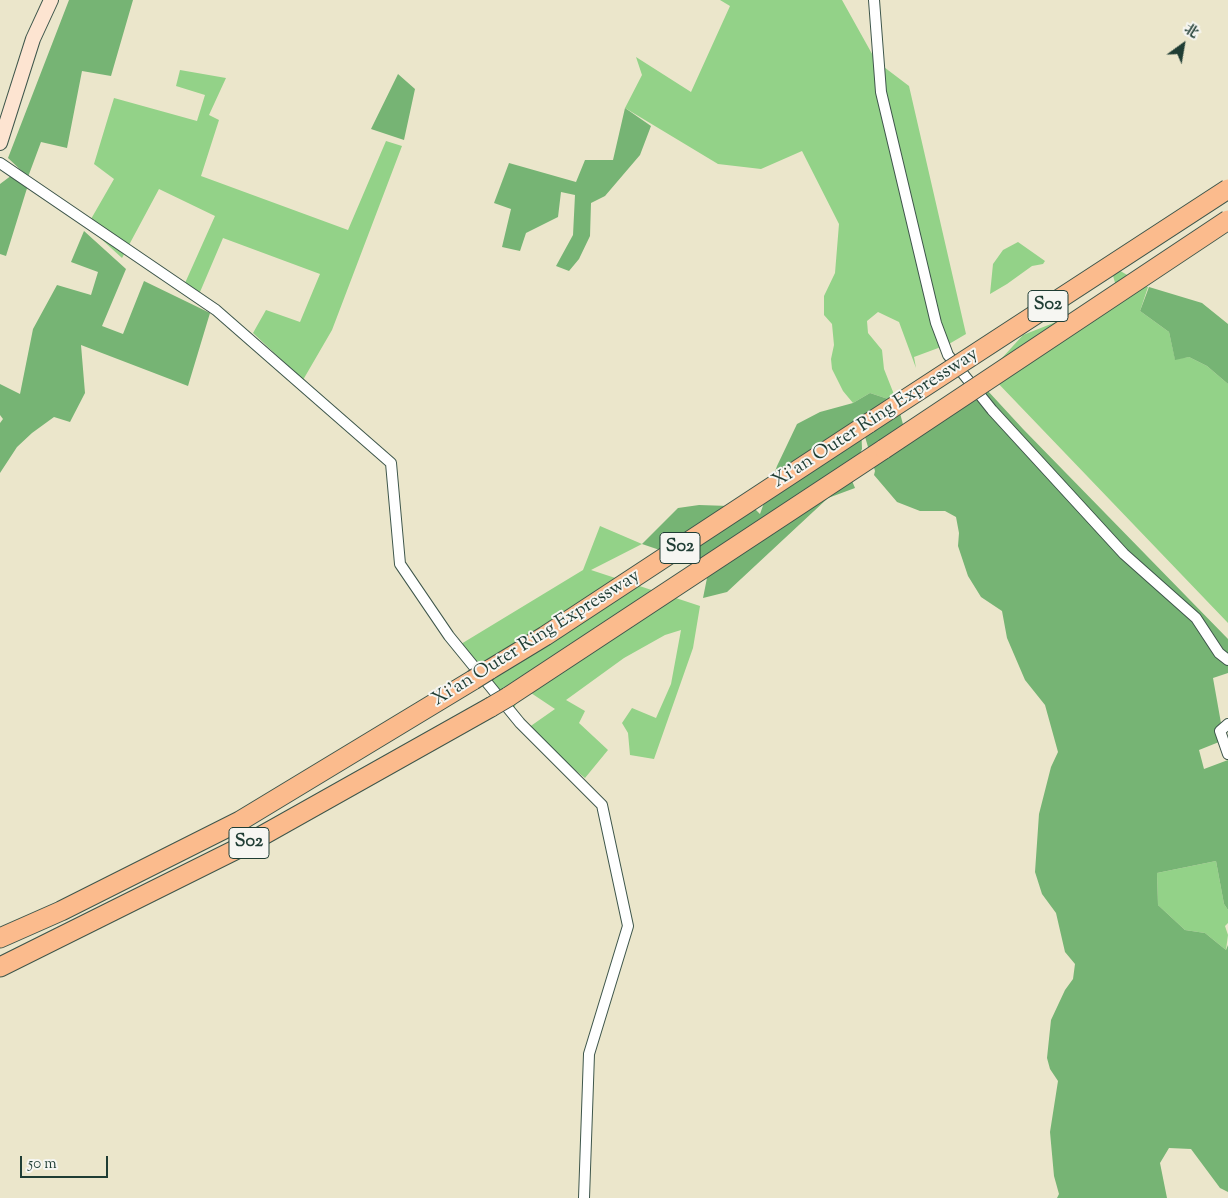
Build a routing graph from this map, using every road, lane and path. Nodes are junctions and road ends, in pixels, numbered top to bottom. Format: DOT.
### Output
graph roads {
  1 [pos="51,0"];
  2 [pos="874,0"];
  3 [pos="0,143"];
  4 [pos="0,163"];
  5 [pos="1228,189"];
  6 [pos="1228,220"];
  7 [pos="1228,660"];
  8 [pos="1228,724"];
  9 [pos="1228,754"];
  10 [pos="0,938"];
  11 [pos="0,968"];
  12 [pos="584,1198"];
  1 -- 3 [label="main road"];
  2 -- 7 [label="street"];
  4 -- 12 [label="street"];
  5 -- 10 [label="highway, Xi'an Outer Ring Expressway / S02, bridge"];
  6 -- 11 [label="highway, Xi'an Outer Ring Expressway / S02, bridge"];
  8 -- 9 [label="street"];
}
